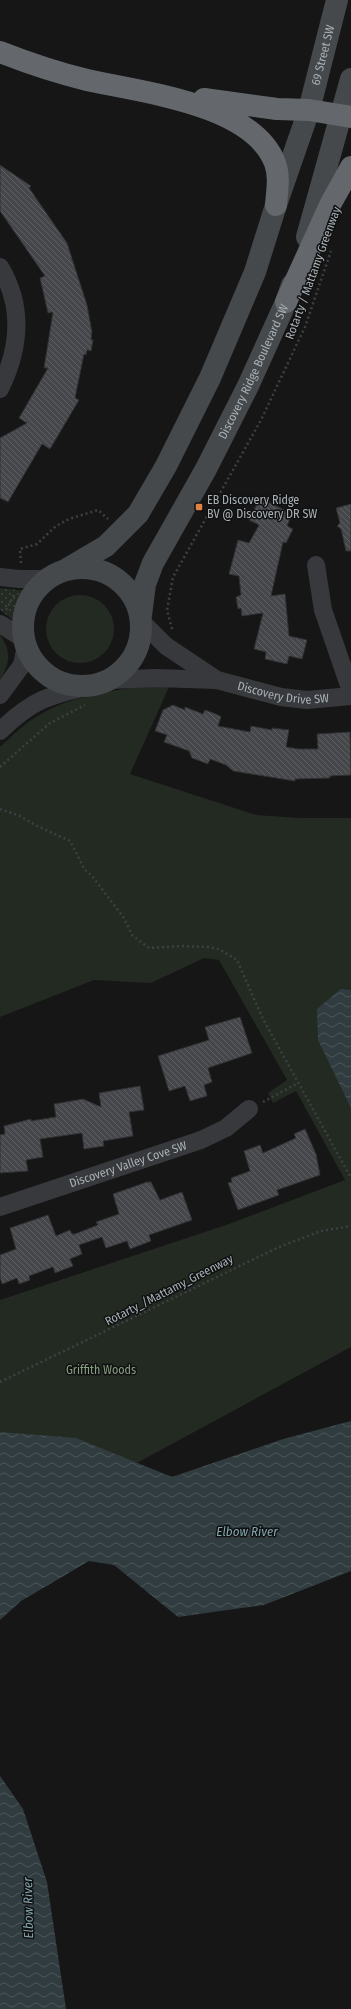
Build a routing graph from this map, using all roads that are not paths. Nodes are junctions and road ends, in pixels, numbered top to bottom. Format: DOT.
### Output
graph roads {
  1 [pos="336,5"];
  2 [pos="0,52"];
  3 [pos="351,79"];
  4 [pos="137,90"];
  5 [pos="309,110"];
  6 [pos="346,117"];
  7 [pos="351,167"];
  8 [pos="276,205"];
  9 [pos="0,267"];
  10 [pos="286,302"];
  11 [pos="0,388"];
  12 [pos="316,565"];
  13 [pos="66,569"];
  14 [pos="0,577"];
  15 [pos="46,580"];
  16 [pos="141,618"];
  17 [pos="0,624"];
  18 [pos="25,643"];
  19 [pos="217,680"];
  20 [pos="96,690"];
  21 [pos="351,691"];
  22 [pos="0,695"];
  23 [pos="351,696"];
  24 [pos="0,731"];
  25 [pos="249,1109"];
  26 [pos="0,1207"];
  1 -- 5 [label="street, 69 Street SW"];
  2 -- 4 [label="highway"];
  3 -- 6 [label="street"];
  4 -- 5 [label="highway"];
  4 -- 8 [label="highway"];
  5 -- 6 [label="highway"];
  5 -- 8 [label="street"];
  6 -- 10 [label="street, Discovery Ridge Boulevard SW"];
  7 -- 10 [label="highway"];
  8 -- 13 [label="street"];
  9 -- 11 [label="street"];
  10 -- 16 [label="street, Discovery Ridge Boulevard SW"];
  12 -- 21 [label="street"];
  13 -- 15 [label="street"];
  13 -- 16 [label="street"];
  14 -- 15 [label="street"];
  15 -- 18 [label="street"];
  16 -- 19 [label="street, Discovery Drive SW"];
  16 -- 20 [label="street"];
  17 -- 18 [label="street"];
  18 -- 20 [label="street"];
  18 -- 22 [label="street"];
  19 -- 20 [label="street, Discovery Drive SW"];
  19 -- 23 [label="street, Discovery Drive SW"];
  20 -- 24 [label="street"];
  25 -- 26 [label="street, Discovery Valley Cove SW"];
}
